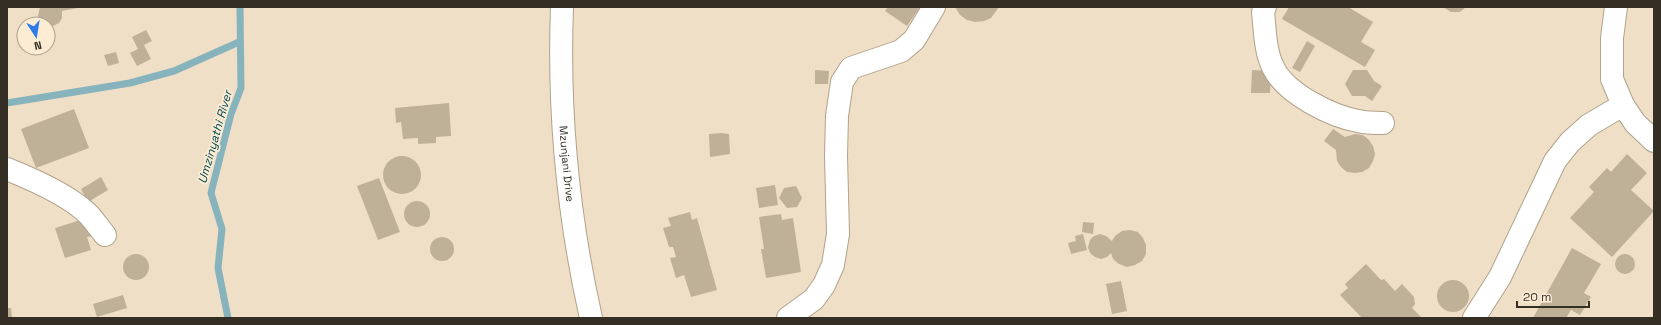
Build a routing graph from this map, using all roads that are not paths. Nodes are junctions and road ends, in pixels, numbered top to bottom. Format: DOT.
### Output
graph roads {
  1 [pos="562,7"];
  2 [pos="934,7"];
  3 [pos="1265,7"];
  4 [pos="1616,7"];
  5 [pos="1623,105"];
  6 [pos="1383,123"];
  7 [pos="1654,141"];
  8 [pos="7,169"];
  9 [pos="105,235"];
  10 [pos="591,318"];
  11 [pos="788,318"];
  12 [pos="1474,318"];
  1 -- 10 [label="street, Mzunjani Drive"];
  2 -- 11 [label="street"];
  3 -- 6 [label="street"];
  4 -- 5 [label="street"];
  5 -- 7 [label="street"];
  5 -- 12 [label="street"];
  8 -- 9 [label="street"];
}
